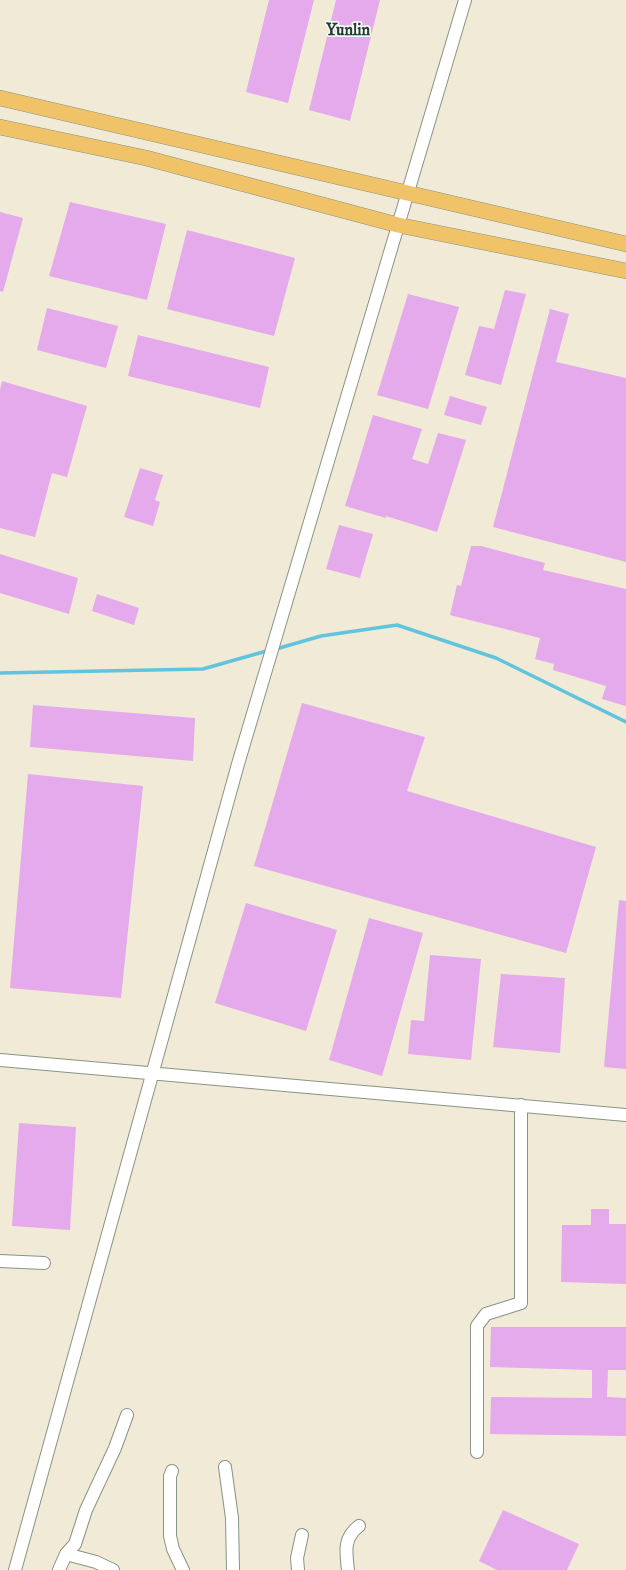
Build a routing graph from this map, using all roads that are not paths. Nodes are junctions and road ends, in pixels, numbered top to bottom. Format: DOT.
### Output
graph roads {
  1 [pos="465,0"];
  2 [pos="0,98"];
  3 [pos="0,127"];
  4 [pos="407,194"];
  5 [pos="398,225"];
  6 [pos="626,244"];
  7 [pos="626,271"];
  8 [pos="0,1060"];
  9 [pos="152,1073"];
  10 [pos="521,1105"];
  11 [pos="626,1115"];
  12 [pos="0,1261"];
  13 [pos="44,1263"];
  14 [pos="127,1415"];
  15 [pos="477,1452"];
  16 [pos="225,1466"];
  17 [pos="172,1471"];
  18 [pos="359,1526"];
  19 [pos="302,1535"];
  20 [pos="66,1554"];
  21 [pos="14,1570"];
  22 [pos="59,1570"];
  23 [pos="113,1570"];
  24 [pos="183,1570"];
  25 [pos="233,1570"];
  26 [pos="298,1570"];
  27 [pos="348,1570"];
  1 -- 4 [label="street"];
  2 -- 4 [label="main road"];
  3 -- 5 [label="main road"];
  4 -- 5 [label="street"];
  4 -- 6 [label="main road"];
  5 -- 7 [label="main road"];
  5 -- 9 [label="street"];
  8 -- 9 [label="street"];
  9 -- 10 [label="street"];
  9 -- 21 [label="street"];
  10 -- 11 [label="street"];
  10 -- 15 [label="street"];
  12 -- 13 [label="street"];
  14 -- 20 [label="street"];
  16 -- 25 [label="street"];
  17 -- 24 [label="street"];
  18 -- 27 [label="street"];
  19 -- 26 [label="street"];
  20 -- 22 [label="street"];
  20 -- 23 [label="street"];
}
